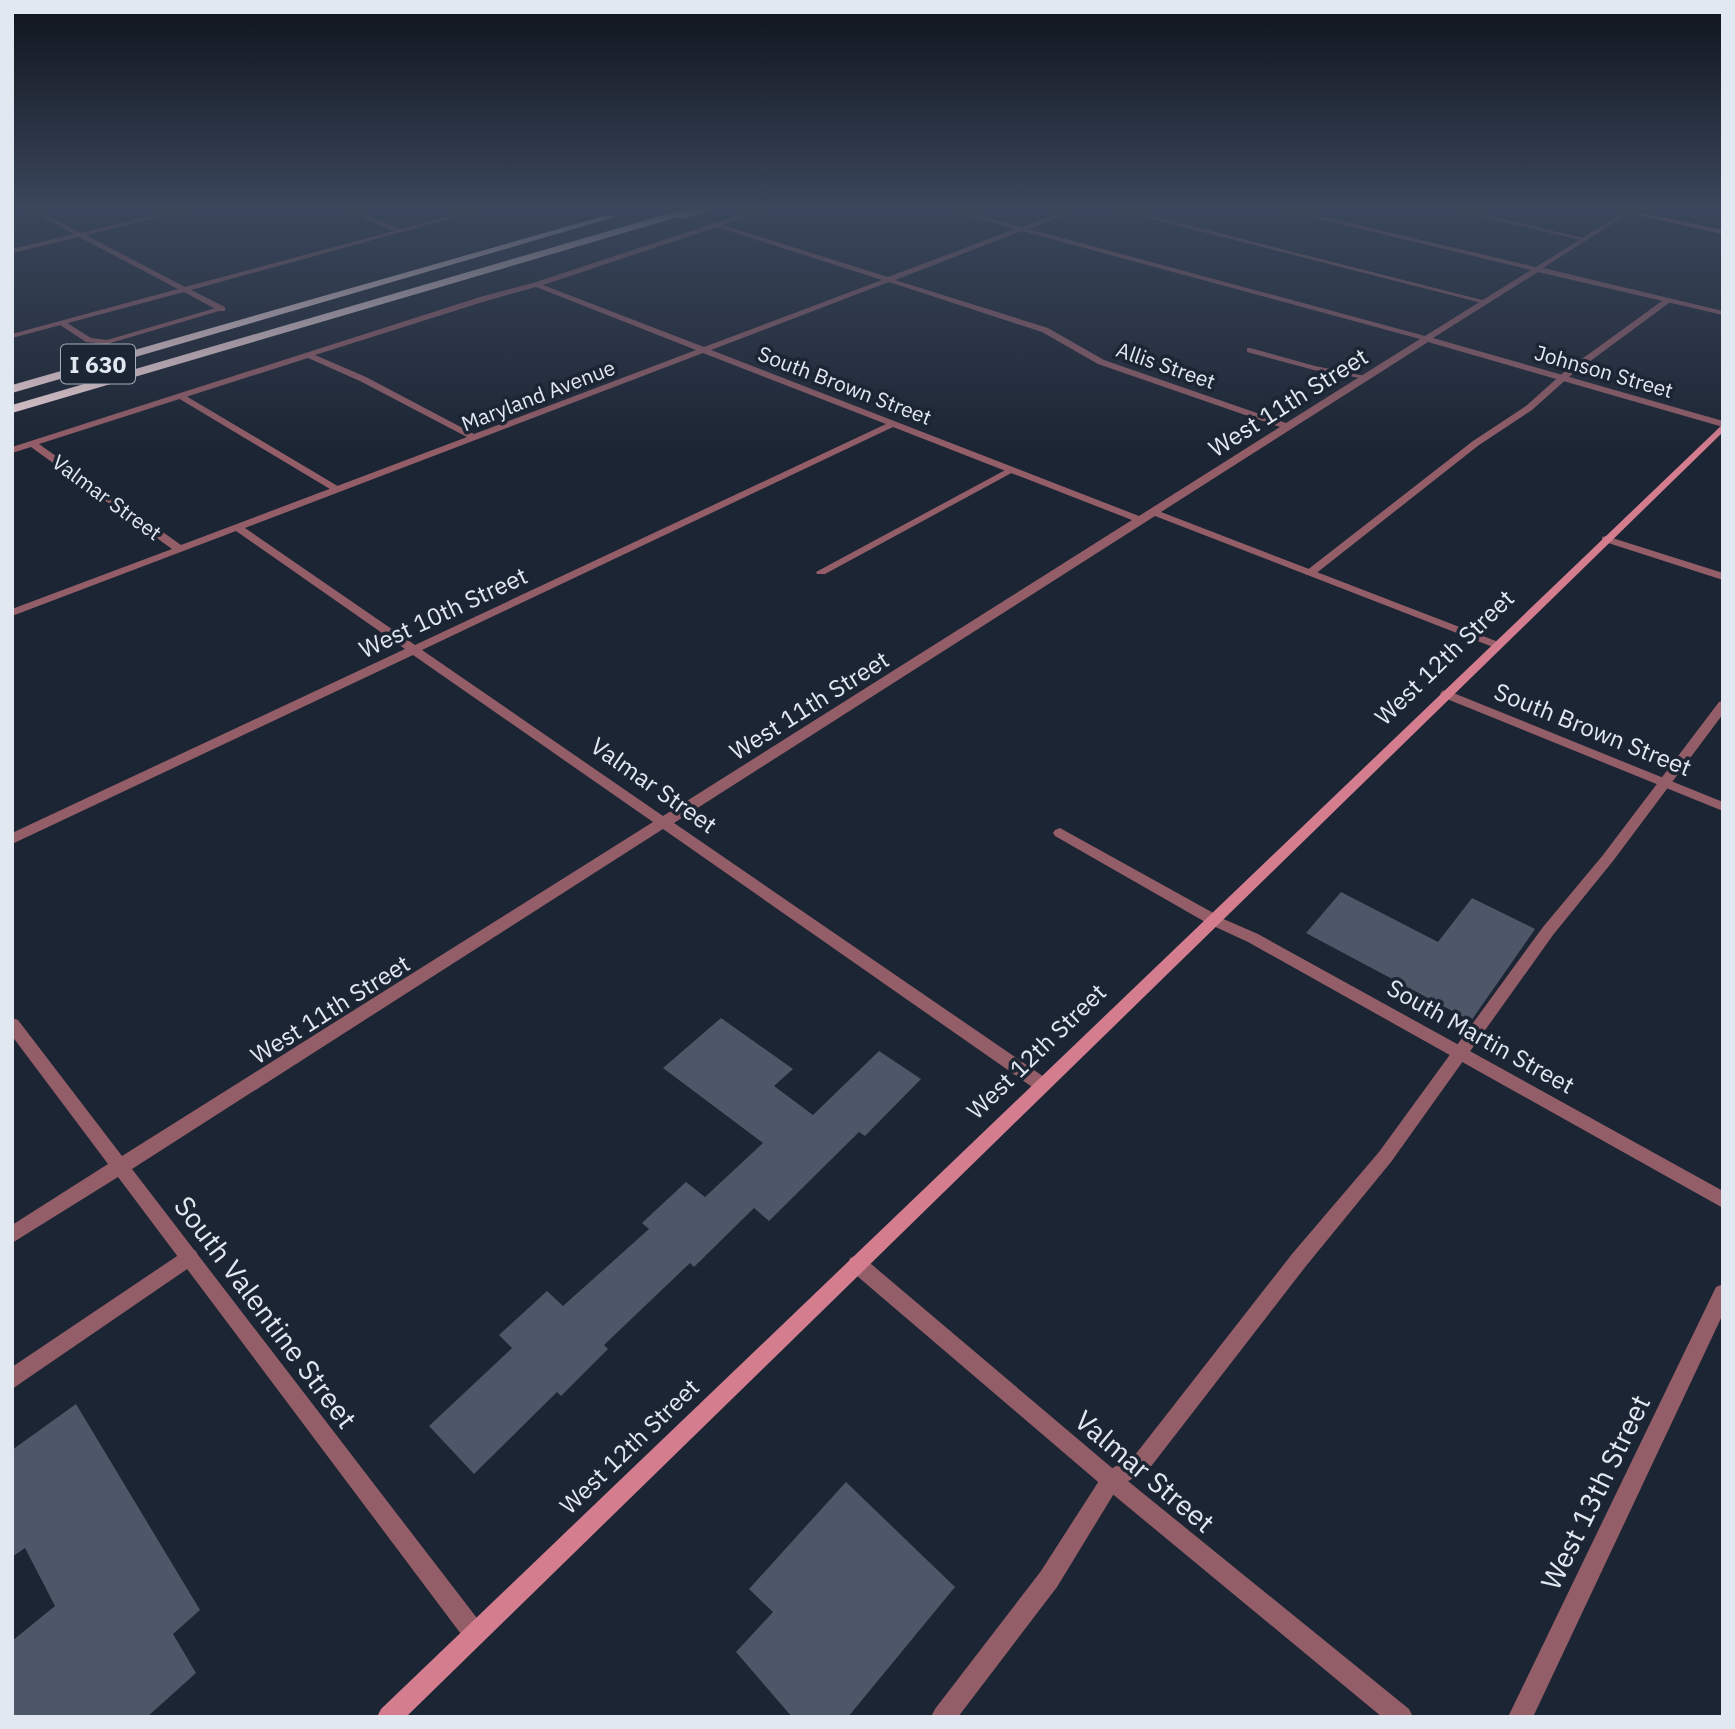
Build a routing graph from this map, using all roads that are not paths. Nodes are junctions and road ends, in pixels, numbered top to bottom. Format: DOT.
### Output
graph roads {
  1 [pos="185,290"];
  2 [pos="343,290"];
  3 [pos="356,290"];
  4 [pos="416,290"];
  5 [pos="518,290"];
  6 [pos="548,290"];
  7 [pos="863,290"];
  8 [pos="923,290"];
  9 [pos="1246,290"];
  10 [pos="1437,290"];
  11 [pos="1505,290"];
  12 [pos="1625,290"];
  13 [pos="1669,300"];
  14 [pos="1486,302"];
  15 [pos="1723,313"];
  16 [pos="61,323"];
  17 [pos="12,336"];
  18 [pos="184,339"];
  19 [pos="1427,339"];
  20 [pos="704,350"];
  21 [pos="1251,350"];
  22 [pos="310,355"];
  23 [pos="1366,377"];
  24 [pos="1563,377"];
  25 [pos="12,388"];
  26 [pos="181,396"];
  27 [pos="12,409"];
  28 [pos="893,424"];
  29 [pos="1723,425"];
  30 [pos="1288,427"];
  31 [pos="475,438"];
  32 [pos="33,444"];
  33 [pos="12,450"];
  34 [pos="1012,470"];
  35 [pos="338,490"];
  36 [pos="1153,512"];
  37 [pos="1140,520"];
  38 [pos="238,528"];
  39 [pos="1606,539"];
  40 [pos="181,550"];
  41 [pos="821,572"];
  42 [pos="1310,573"];
  43 [pos="1723,577"];
  44 [pos="12,613"];
  45 [pos="1497,645"];
  46 [pos="412,650"];
  47 [pos="1446,694"];
  48 [pos="1723,705"];
  49 [pos="1665,783"];
  50 [pos="1723,807"];
  51 [pos="663,822"];
  52 [pos="1060,833"];
  53 [pos="12,839"];
  54 [pos="1212,919"];
  55 [pos="12,1024"];
  56 [pos="1461,1052"];
  57 [pos="1041,1084"];
  58 [pos="119,1167"];
  59 [pos="1723,1200"];
  60 [pos="12,1235"];
  61 [pos="189,1257"];
  62 [pos="857,1264"];
  63 [pos="1723,1293"];
  64 [pos="12,1380"];
  65 [pos="1111,1480"];
  66 [pos="475,1634"];
  67 [pos="389,1717"];
  68 [pos="943,1717"];
  69 [pos="1401,1717"];
  70 [pos="1520,1717"];
  1 -- 16 [label="street"];
  1 -- 16 [label="street"];
  2 -- 18 [label="highway"];
  3 -- 18 [label="highway, I 630"];
  4 -- 27 [label="highway, I 630"];
  5 -- 22 [label="street"];
  6 -- 20 [label="street, South Brown Street"];
  7 -- 20 [label="street, Maryland Avenue"];
  8 -- 30 [label="street, Allis Street"];
  9 -- 19 [label="street, Johnson Street"];
  10 -- 14 [label="street"];
  11 -- 14 [label="street, West 11th Street"];
  12 -- 13 [label="street"];
  13 -- 15 [label="street"];
  13 -- 24 [label="street"];
  14 -- 19 [label="street, West 11th Street"];
  16 -- 17 [label="street"];
  18 -- 25 [label="highway, I 630"];
  19 -- 23 [label="street, West 11th Street"];
  19 -- 24 [label="street, Johnson Street"];
  20 -- 28 [label="street, South Brown Street"];
  20 -- 31 [label="street, Maryland Avenue"];
  21 -- 23 [label="street"];
  22 -- 26 [label="street"];
  22 -- 31 [label="street"];
  23 -- 30 [label="street, West 11th Street"];
  24 -- 29 [label="street, Johnson Street"];
  24 -- 42 [label="street"];
  26 -- 32 [label="street"];
  26 -- 35 [label="street"];
  28 -- 34 [label="street, South Brown Street"];
  28 -- 46 [label="street, West 10th Street"];
  29 -- 39 [label="main road, West 12th Street"];
  30 -- 36 [label="street, West 11th Street"];
  31 -- 35 [label="street, Maryland Avenue"];
  32 -- 33 [label="street"];
  32 -- 40 [label="street, Valmar Street"];
  34 -- 37 [label="street, South Brown Street"];
  34 -- 41 [label="street"];
  35 -- 38 [label="street, Maryland Avenue"];
  36 -- 37 [label="street, West 11th Street"];
  36 -- 42 [label="street, South Brown Street"];
  37 -- 51 [label="street, West 11th Street"];
  38 -- 40 [label="street, Maryland Avenue"];
  38 -- 46 [label="street, Valmar Street"];
  39 -- 43 [label="street"];
  39 -- 45 [label="main road, West 12th Street"];
  40 -- 44 [label="street, Maryland Avenue"];
  42 -- 45 [label="street, South Brown Street"];
  45 -- 47 [label="main road, West 12th Street"];
  46 -- 51 [label="street, Valmar Street"];
  46 -- 53 [label="street, West 10th Street"];
  47 -- 49 [label="street, South Brown Street"];
  47 -- 54 [label="main road, West 12th Street"];
  48 -- 49 [label="street"];
  49 -- 50 [label="street, South Brown Street"];
  49 -- 56 [label="street"];
  51 -- 57 [label="street, Valmar Street"];
  51 -- 58 [label="street, West 11th Street"];
  52 -- 54 [label="street, South Martin Street"];
  54 -- 56 [label="street, South Martin Street"];
  54 -- 57 [label="main road, West 12th Street"];
  55 -- 58 [label="street, South Valentine Street"];
  56 -- 59 [label="street, South Martin Street"];
  56 -- 65 [label="street"];
  57 -- 62 [label="main road, West 12th Street"];
  58 -- 60 [label="street, West 11th Street"];
  58 -- 61 [label="street, South Valentine Street"];
  61 -- 64 [label="street"];
  61 -- 66 [label="street, South Valentine Street"];
  62 -- 65 [label="street, Valmar Street"];
  62 -- 66 [label="main road, West 12th Street"];
  63 -- 70 [label="street, West 13th Street"];
  65 -- 68 [label="street"];
  65 -- 69 [label="street, Valmar Street"];
  66 -- 67 [label="main road, West 12th Street"];
}
